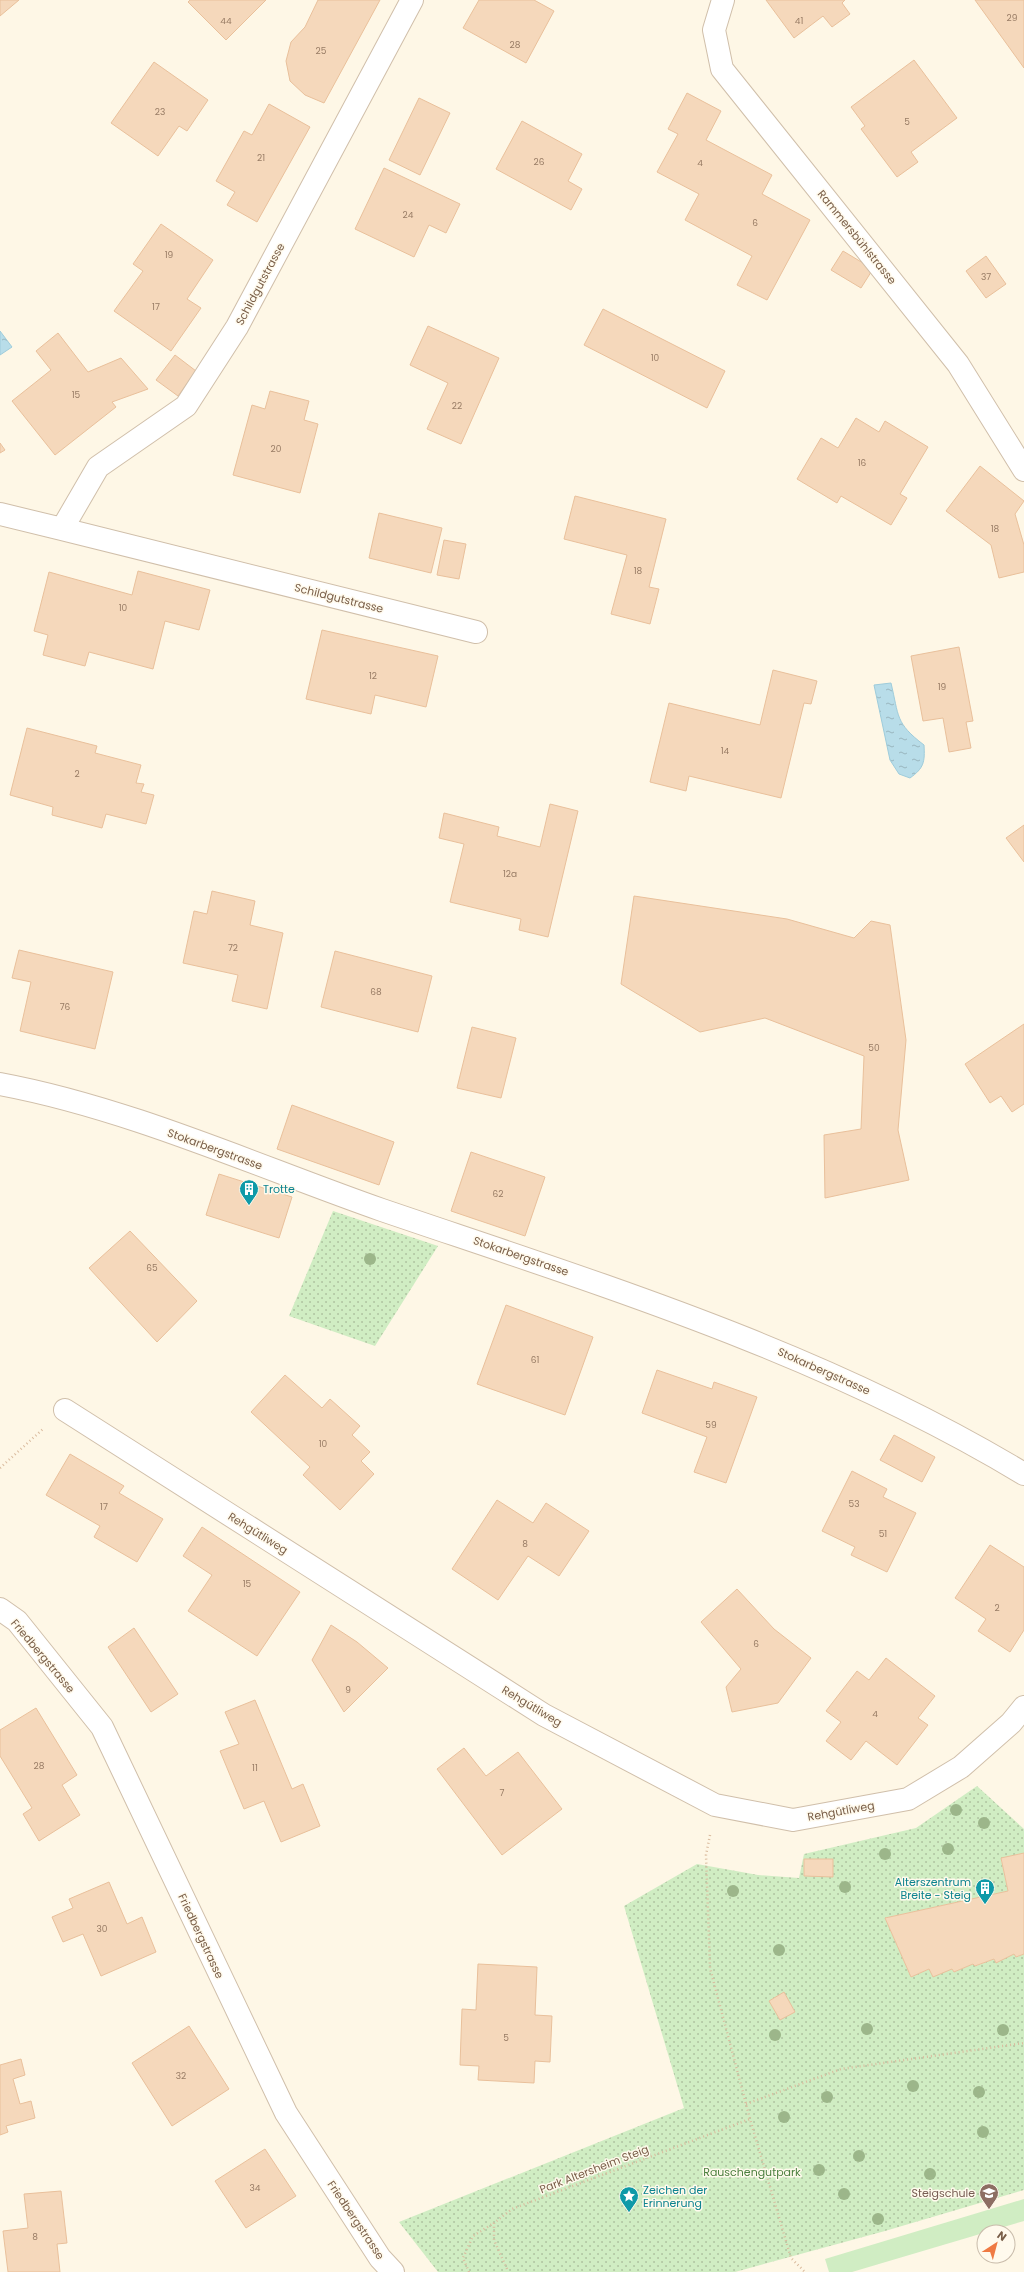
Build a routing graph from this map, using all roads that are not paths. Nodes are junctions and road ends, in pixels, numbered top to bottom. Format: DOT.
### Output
graph roads {
  1 [pos="412,0"];
  2 [pos="723,0"];
  3 [pos="1024,470"];
  4 [pos="0,514"];
  5 [pos="62,529"];
  6 [pos="476,632"];
  7 [pos="0,1084"];
  8 [pos="65,1410"];
  9 [pos="1024,1474"];
  10 [pos="0,1609"];
  11 [pos="1024,1707"];
  12 [pos="393,2272"];
  1 -- 5 [label="street, Schildgutstrasse"];
  2 -- 3 [label="street, Rammersbühlstrasse"];
  4 -- 5 [label="street, Schildgutstrasse"];
  5 -- 6 [label="street, Schildgutstrasse"];
  7 -- 9 [label="street, Stokarbergstrasse"];
  8 -- 11 [label="street, Rehgütliweg"];
  10 -- 12 [label="street, Friedbergstrasse"];
}
